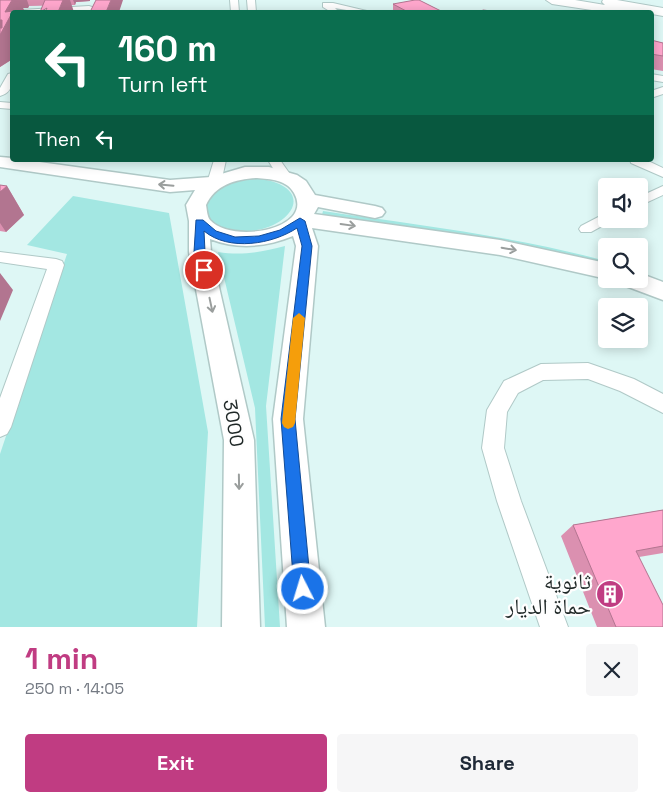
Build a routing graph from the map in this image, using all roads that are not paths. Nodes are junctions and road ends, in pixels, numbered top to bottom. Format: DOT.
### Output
graph roads {
  1 [pos="552,0"];
  2 [pos="595,0"];
  3 [pos="67,10"];
  4 [pos="97,10"];
  5 [pos="332,10"];
  6 [pos="357,10"];
  7 [pos="613,10"];
  8 [pos="652,10"];
  9 [pos="10,80"];
  10 [pos="0,93"];
  11 [pos="0,162"];
  12 [pos="219,162"];
  13 [pos="640,162"];
  14 [pos="280,168"];
  15 [pos="663,173"];
  16 [pos="0,175"];
  17 [pos="214,183"];
  18 [pos="663,190"];
  19 [pos="648,198"];
  20 [pos="304,210"];
  21 [pos="198,214"];
  22 [pos="598,222"];
  23 [pos="586,229"];
  24 [pos="598,253"];
  25 [pos="0,257"];
  26 [pos="648,268"];
  27 [pos="598,269"];
  28 [pos="663,274"];
  29 [pos="648,285"];
  30 [pos="663,291"];
  31 [pos="663,404"];
  32 [pos="0,427"];
  33 [pos="241,627"];
  34 [pos="306,627"];
  35 [pos="554,627"];
  1 -- 7 [label="highway"];
  2 -- 8 [label="highway"];
  3 -- 4 [label="street"];
  5 -- 6 [label="street"];
  9 -- 10 [label="street"];
  17 -- 11 [label="street, one-way"];
  12 -- 17 [label="street"];
  13 -- 15 [label="street"];
  14 -- 17 [label="street"];
  14 -- 20 [label="street"];
  16 -- 21 [label="street"];
  17 -- 21 [label="street"];
  18 -- 19 [label="street"];
  20 -- 21 [label="street"];
  20 -- 24 [label="street"];
  20 -- 27 [label="street, one-way"];
  20 -- 34 [label="street"];
  21 -- 33 [label="street, 3000, one-way"];
  22 -- 23 [label="street"];
  25 -- 32 [label="street"];
  26 -- 28 [label="street"];
  29 -- 30 [label="street"];
  31 -- 35 [label="street"];
}
